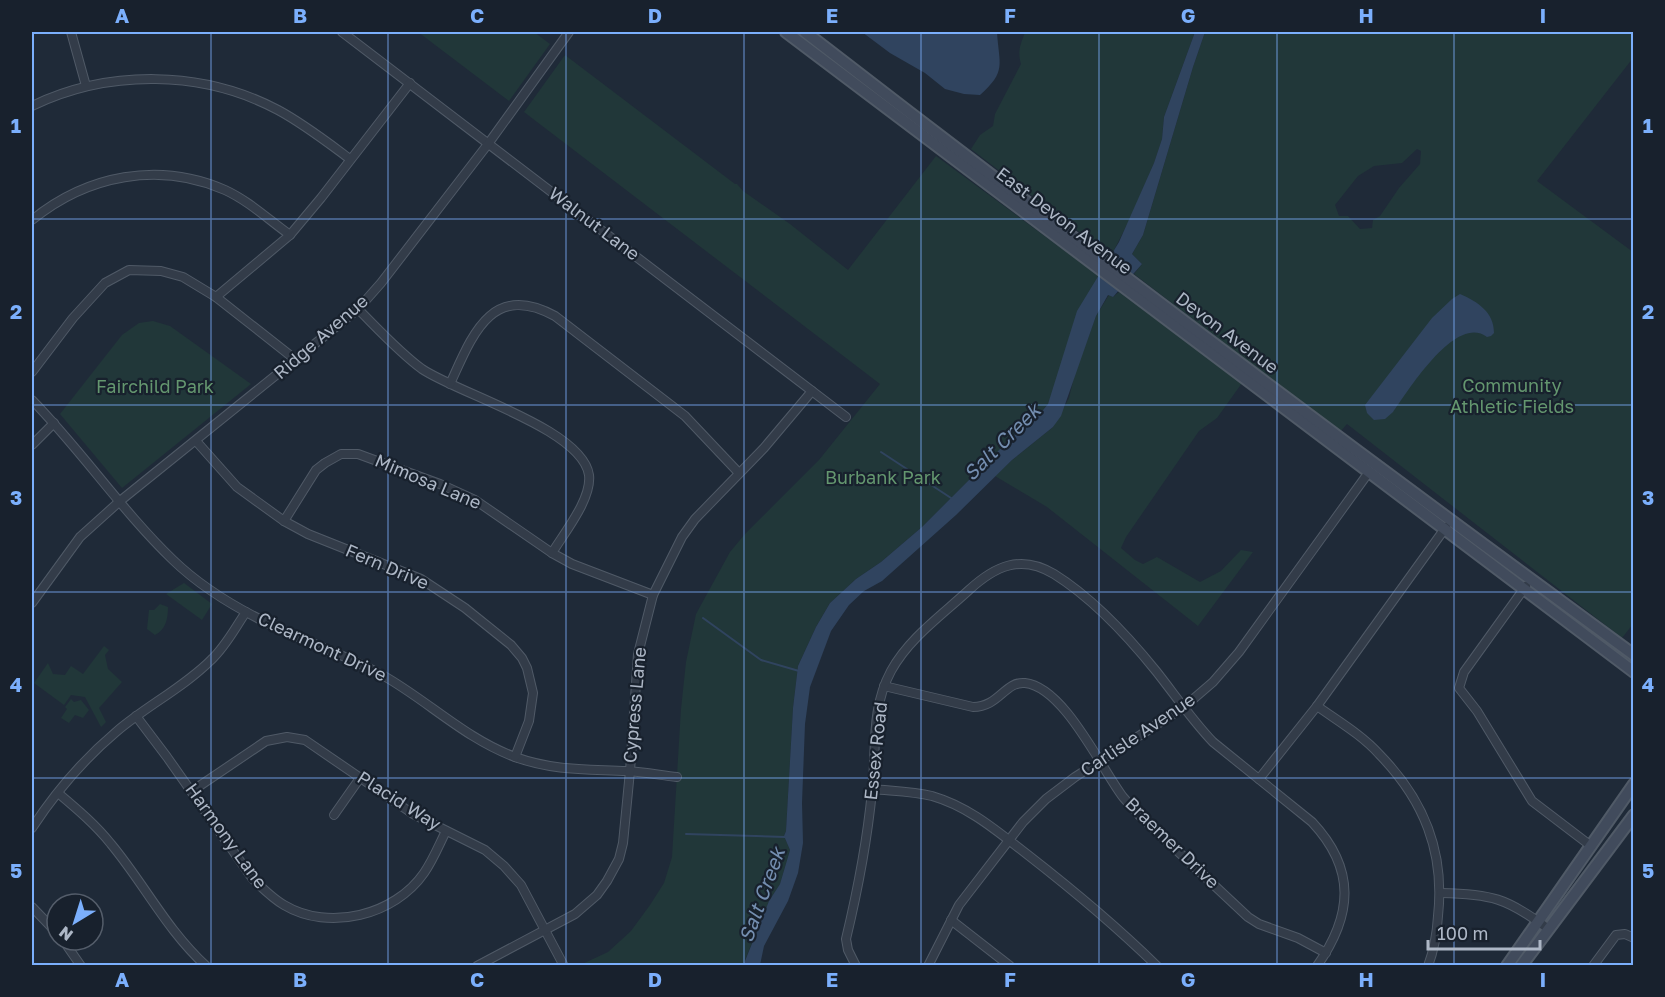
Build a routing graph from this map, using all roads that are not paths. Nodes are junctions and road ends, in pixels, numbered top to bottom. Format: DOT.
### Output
graph roads {
  1 [pos="71,32"];
  2 [pos="342,32"];
  3 [pos="569,32"];
  4 [pos="786,32"];
  5 [pos="805,32"];
  6 [pos="410,83"];
  7 [pos="86,86"];
  8 [pos="32,106"];
  9 [pos="488,144"];
  10 [pos="350,159"];
  11 [pos="32,220"];
  12 [pos="290,235"];
  13 [pos="1089,254"];
  14 [pos="1139,293"];
  15 [pos="216,297"];
  16 [pos="358,309"];
  17 [pos="296,360"];
  18 [pos="32,372"];
  19 [pos="450,384"];
  20 [pos="812,391"];
  21 [pos="32,400"];
  22 [pos="846,417"];
  23 [pos="54,423"];
  24 [pos="1322,436"];
  25 [pos="196,441"];
  26 [pos="32,445"];
  27 [pos="738,472"];
  28 [pos="1369,472"];
  29 [pos="120,501"];
  30 [pos="284,521"];
  31 [pos="1447,525"];
  32 [pos="552,553"];
  33 [pos="1530,580"];
  34 [pos="1523,590"];
  35 [pos="653,596"];
  36 [pos="32,603"];
  37 [pos="246,612"];
  38 [pos="1634,655"];
  39 [pos="1634,672"];
  40 [pos="884,686"];
  41 [pos="1317,706"];
  42 [pos="1184,707"];
  43 [pos="136,716"];
  44 [pos="515,757"];
  45 [pos="1100,762"];
  46 [pos="630,771"];
  47 [pos="677,777"];
  48 [pos="360,778"];
  49 [pos="1259,779"];
  50 [pos="1634,784"];
  51 [pos="873,789"];
  52 [pos="192,791"];
  53 [pos="58,793"];
  54 [pos="334,815"];
  55 [pos="1634,815"];
  56 [pos="32,828"];
  57 [pos="446,831"];
  58 [pos="1009,840"];
  59 [pos="1591,846"];
  60 [pos="1441,893"];
  61 [pos="32,907"];
  62 [pos="951,920"];
  63 [pos="45,921"];
  64 [pos="1543,925"];
  65 [pos="545,930"];
  66 [pos="1634,938"];
  67 [pos="71,952"];
  68 [pos="1326,953"];
  69 [pos="81,966"];
  70 [pos="206,966"];
  71 [pos="477,966"];
  72 [pos="564,966"];
  73 [pos="856,966"];
  74 [pos="928,966"];
  75 [pos="1010,966"];
  76 [pos="1157,966"];
  77 [pos="1317,966"];
  78 [pos="1428,966"];
  79 [pos="1507,966"];
  80 [pos="1521,966"];
  81 [pos="1593,966"];
  1 -- 7 [label="street"];
  2 -- 6 [label="street, Walnut Lane"];
  3 -- 9 [label="street, Ridge Avenue"];
  4 -- 13 [label="main road, East Devon Avenue"];
  5 -- 13 [label="main road"];
  6 -- 9 [label="street, Walnut Lane"];
  6 -- 10 [label="street"];
  7 -- 8 [label="street"];
  7 -- 10 [label="street"];
  9 -- 16 [label="street, Ridge Avenue"];
  9 -- 20 [label="street, Walnut Lane"];
  10 -- 12 [label="street"];
  11 -- 12 [label="street"];
  12 -- 15 [label="street"];
  13 -- 14 [label="main road, East Devon Avenue"];
  14 -- 24 [label="main road, East Devon Avenue"];
  14 -- 31 [label="main road, Devon Avenue"];
  15 -- 17 [label="street"];
  15 -- 18 [label="street"];
  16 -- 17 [label="street, Ridge Avenue"];
  16 -- 19 [label="street"];
  17 -- 25 [label="street, Ridge Avenue"];
  19 -- 27 [label="street"];
  19 -- 32 [label="street"];
  20 -- 22 [label="street, Walnut Lane"];
  20 -- 27 [label="street, Cypress Lane"];
  21 -- 23 [label="street, Clearmont Drive"];
  23 -- 26 [label="street"];
  23 -- 29 [label="street, Clearmont Drive"];
  24 -- 28 [label="main road, Devon Avenue"];
  25 -- 29 [label="street, Ridge Avenue"];
  25 -- 30 [label="street, Fern Drive"];
  27 -- 35 [label="street, Cypress Lane"];
  28 -- 31 [label="main road, Devon Avenue"];
  28 -- 42 [label="street, Carlisle Avenue"];
  29 -- 36 [label="street, Ridge Avenue"];
  29 -- 37 [label="street, Clearmont Drive"];
  30 -- 32 [label="street, Mimosa Lane"];
  30 -- 44 [label="street, Fern Drive"];
  31 -- 33 [label="main road, Devon Avenue"];
  31 -- 34 [label="main road, Devon Avenue"];
  31 -- 41 [label="street"];
  32 -- 35 [label="street, Mimosa Lane"];
  33 -- 34 [label="street"];
  33 -- 38 [label="main road, Devon Avenue"];
  34 -- 39 [label="main road, Devon Avenue"];
  34 -- 59 [label="street"];
  35 -- 46 [label="street, Cypress Lane"];
  37 -- 43 [label="street"];
  37 -- 44 [label="street, Clearmont Drive"];
  40 -- 42 [label="street, Essex Road"];
  40 -- 45 [label="street, Braemer Drive"];
  40 -- 51 [label="street, Essex Road"];
  41 -- 49 [label="street"];
  41 -- 60 [label="street"];
  42 -- 45 [label="street, Carlisle Avenue"];
  42 -- 49 [label="street, Essex Road"];
  43 -- 52 [label="street, Harmony Lane"];
  43 -- 53 [label="street"];
  44 -- 46 [label="street, Clearmont Drive"];
  45 -- 58 [label="street, Carlisle Avenue"];
  45 -- 68 [label="street, Braemer Drive"];
  46 -- 47 [label="street, Clearmont Drive"];
  46 -- 65 [label="street, Cypress Lane"];
  48 -- 52 [label="street, Placid Way"];
  48 -- 54 [label="street"];
  48 -- 57 [label="street, Placid Way"];
  49 -- 68 [label="street, Essex Road"];
  50 -- 59 [label="main road"];
  51 -- 58 [label="street"];
  51 -- 73 [label="street, Essex Road"];
  52 -- 57 [label="street, Harmony Lane"];
  53 -- 56 [label="street"];
  53 -- 70 [label="street"];
  55 -- 64 [label="main road"];
  57 -- 65 [label="street, Placid Way"];
  58 -- 62 [label="street, Carlisle Avenue"];
  58 -- 76 [label="street"];
  59 -- 64 [label="main road"];
  60 -- 64 [label="street"];
  60 -- 78 [label="street"];
  61 -- 63 [label="street"];
  62 -- 74 [label="street, Carlisle Avenue"];
  62 -- 75 [label="street"];
  64 -- 79 [label="main road"];
  64 -- 80 [label="main road"];
  65 -- 71 [label="street, Cypress Lane"];
  65 -- 72 [label="street, Placid Way"];
  66 -- 81 [label="street"];
  67 -- 69 [label="street"];
  68 -- 77 [label="street, Essex Road"];
}
